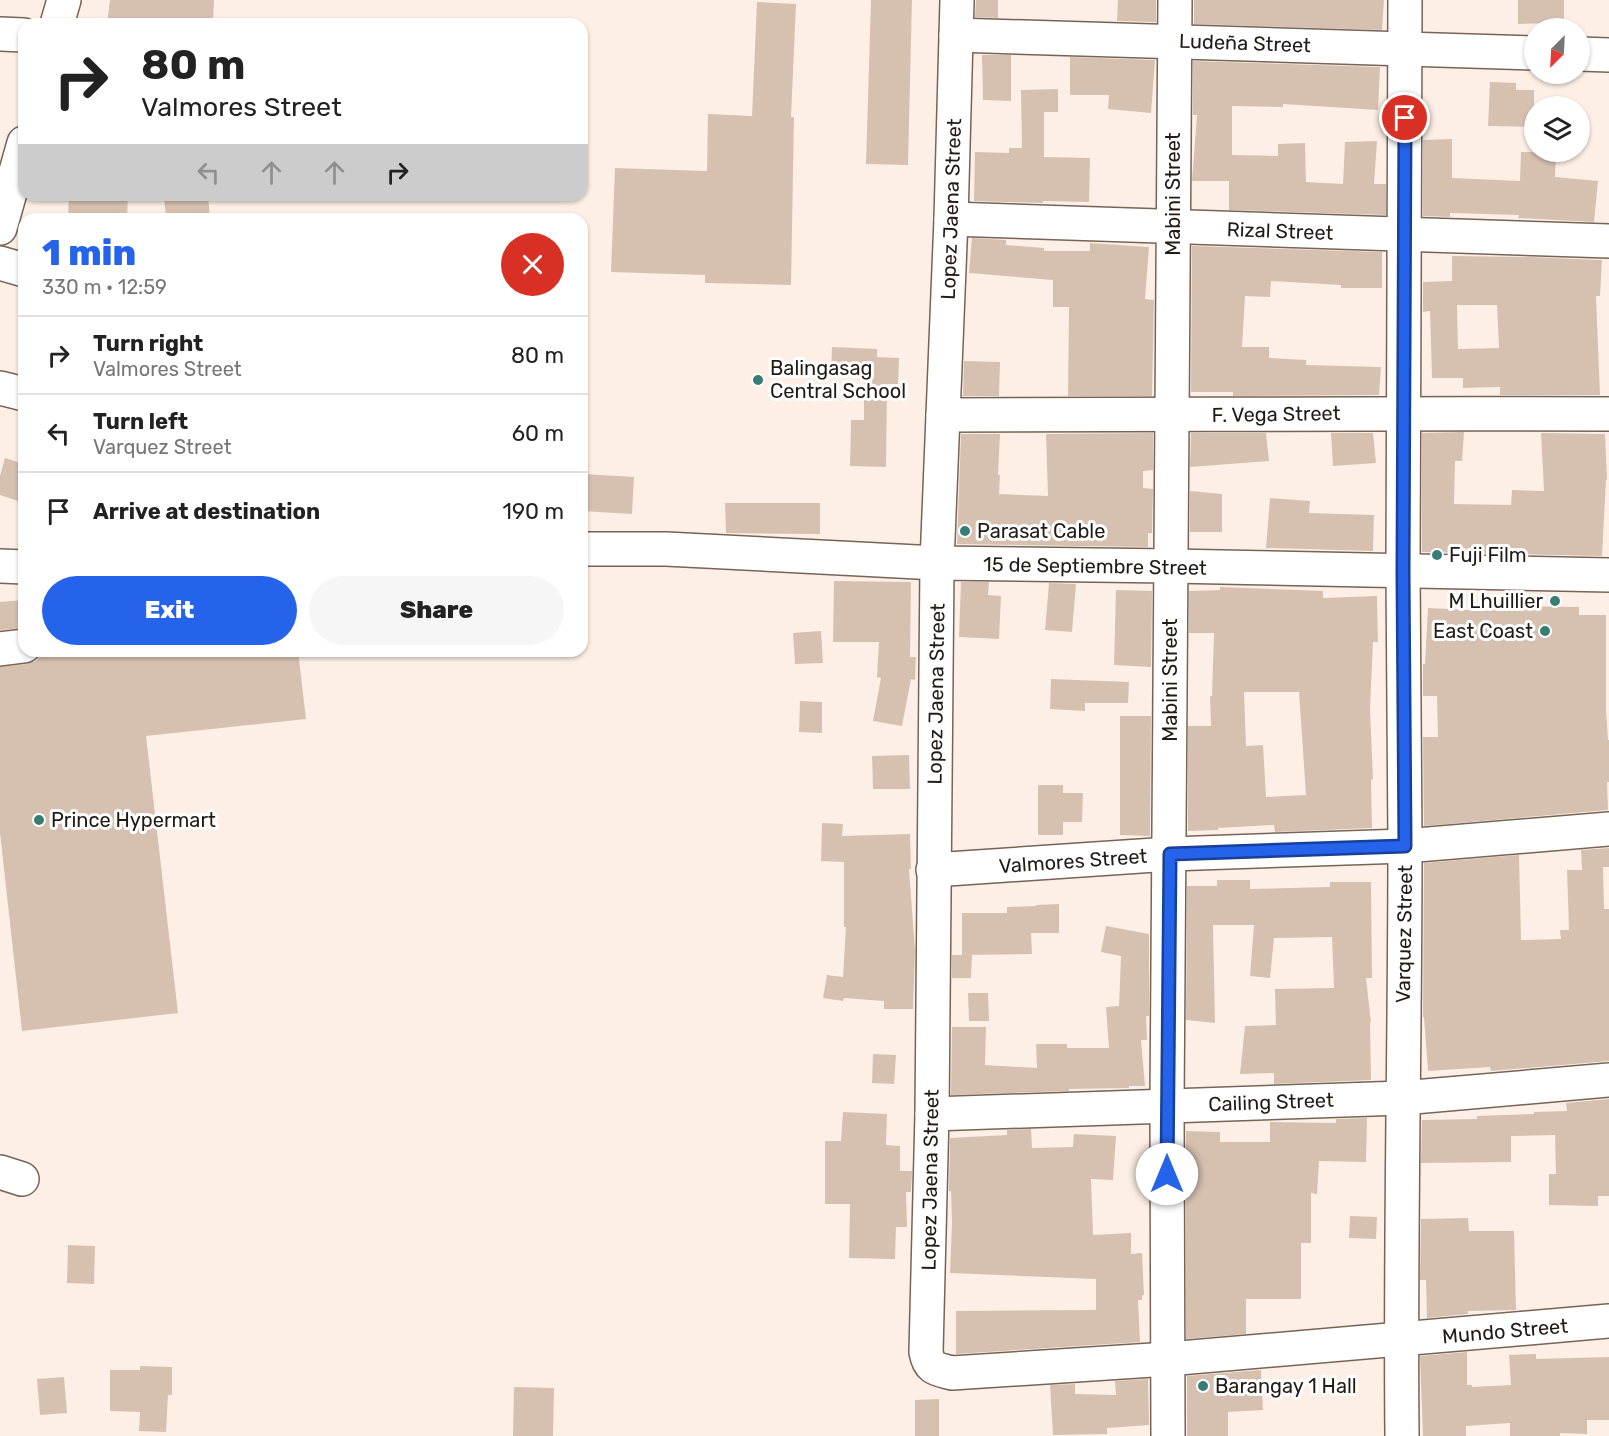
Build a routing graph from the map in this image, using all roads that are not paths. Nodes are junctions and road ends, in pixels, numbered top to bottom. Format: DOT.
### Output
graph roads {
  1 [pos="64,0"];
  2 [pos="957,0"];
  3 [pos="1175,0"];
  4 [pos="1405,0"];
  5 [pos="59,18"];
  6 [pos="0,34"];
  7 [pos="18,35"];
  8 [pos="956,35"];
  9 [pos="1174,41"];
  10 [pos="1405,48"];
  11 [pos="1524,53"];
  12 [pos="1590,54"];
  13 [pos="1609,55"];
  14 [pos="18,164"];
  15 [pos="951,219"];
  16 [pos="1172,227"];
  17 [pos="0,228"];
  18 [pos="1405,235"];
  19 [pos="1609,241"];
  20 [pos="0,263"];
  21 [pos="18,268"];
  22 [pos="0,388"];
  23 [pos="18,392"];
  24 [pos="1404,413"];
  25 [pos="1609,414"];
  26 [pos="943,415"];
  27 [pos="1172,415"];
  28 [pos="588,549"];
  29 [pos="938,563"];
  30 [pos="1171,566"];
  31 [pos="0,567"];
  32 [pos="18,567"];
  33 [pos="1403,572"];
  34 [pos="1609,575"];
  35 [pos="18,647"];
  36 [pos="0,649"];
  37 [pos="1609,830"];
  38 [pos="1405,846"];
  39 [pos="1170,854"];
  40 [pos="933,870"];
  41 [pos="1609,1080"];
  42 [pos="1402,1098"];
  43 [pos="1167,1105"];
  44 [pos="932,1114"];
  45 [pos="1609,1321"];
  46 [pos="1401,1340"];
  47 [pos="1168,1359"];
  48 [pos="952,1373"];
  49 [pos="1168,1436"];
  50 [pos="1402,1436"];
  1 -- 5 [label="main road"];
  2 -- 8 [label="main road, Lopez Jaena Street"];
  3 -- 9 [label="main road, Mabini Street"];
  4 -- 10 [label="main road, Varquez Street"];
  6 -- 7 [label="main road"];
  8 -- 9 [label="main road, Ludeña Street"];
  8 -- 15 [label="main road, Lopez Jaena Street"];
  9 -- 10 [label="main road, Ludeña Street"];
  9 -- 16 [label="main road, Mabini Street"];
  10 -- 11 [label="main road, Ludeña Street"];
  10 -- 18 [label="main road, Varquez Street"];
  12 -- 13 [label="main road"];
  14 -- 17 [label="main road"];
  15 -- 16 [label="main road, Rizal Street"];
  15 -- 26 [label="main road, Lopez Jaena Street"];
  16 -- 18 [label="main road, Rizal Street"];
  16 -- 27 [label="main road, Mabini Street"];
  18 -- 19 [label="main road, Rizal Street"];
  18 -- 24 [label="main road, Varquez Street"];
  20 -- 21 [label="main road"];
  22 -- 23 [label="main road"];
  24 -- 25 [label="main road, F. Vega Street"];
  24 -- 27 [label="main road, F. Vega Street"];
  24 -- 33 [label="main road, Varquez Street"];
  26 -- 27 [label="main road, F. Vega Street"];
  26 -- 29 [label="main road, Lopez Jaena Street"];
  27 -- 30 [label="main road, Mabini Street"];
  28 -- 29 [label="main road, 15 de Septiembre Street"];
  29 -- 30 [label="main road, 15 de Septiembre Street"];
  29 -- 40 [label="main road, Lopez Jaena Street"];
  30 -- 33 [label="main road, 15 de Septiembre Street"];
  30 -- 39 [label="main road, Mabini Street"];
  31 -- 32 [label="main road"];
  33 -- 34 [label="main road, 15 de Septiembre Street"];
  33 -- 38 [label="main road, Varquez Street"];
  35 -- 36 [label="main road"];
  37 -- 38 [label="main road, Valmores Street"];
  38 -- 39 [label="main road, Valmores Street"];
  38 -- 42 [label="main road, Varquez Street"];
  39 -- 40 [label="main road, Valmores Street"];
  39 -- 43 [label="main road, Mabini Street"];
  40 -- 44 [label="main road, Lopez Jaena Street"];
  41 -- 42 [label="main road, Cailing Street"];
  42 -- 43 [label="main road, Cailing Street"];
  42 -- 46 [label="main road, Varquez Street"];
  43 -- 44 [label="main road, Cailing Street"];
  43 -- 47 [label="main road, Mabini Street"];
  44 -- 48 [label="main road, Lopez Jaena Street"];
  45 -- 46 [label="main road, Mundo Street"];
  46 -- 47 [label="main road, Mundo Street"];
  46 -- 50 [label="main road, Varquez Street"];
  47 -- 48 [label="main road, Mundo Street"];
  47 -- 49 [label="main road, Mabini Street"];
}
